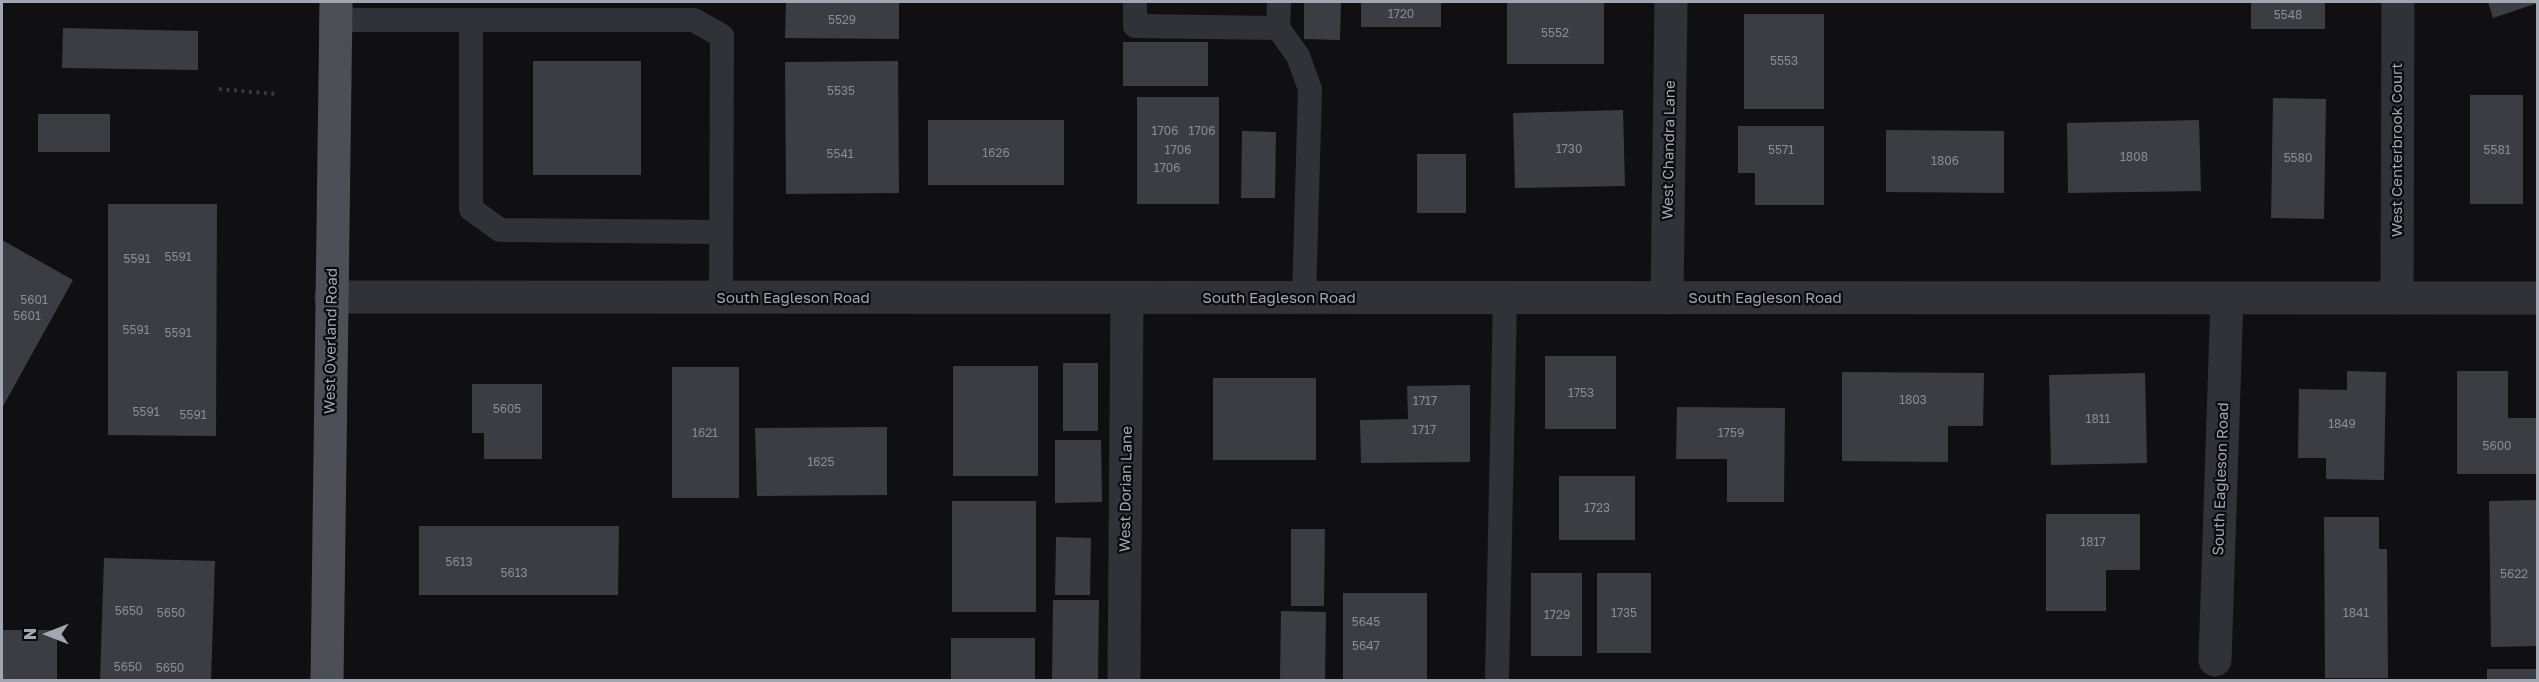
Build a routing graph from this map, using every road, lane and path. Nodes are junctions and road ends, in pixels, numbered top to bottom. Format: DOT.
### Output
graph roads {
  1 [pos="1135,2"];
  2 [pos="1278,2"];
  3 [pos="1671,2"];
  4 [pos="2397,2"];
  5 [pos="336,11"];
  6 [pos="471,20"];
  7 [pos="1278,28"];
  8 [pos="219,89"];
  9 [pos="276,94"];
  10 [pos="721,232"];
  11 [pos="331,297"];
  12 [pos="721,297"];
  13 [pos="1127,298"];
  14 [pos="1304,298"];
  15 [pos="1505,298"];
  16 [pos="1667,298"];
  17 [pos="2227,298"];
  18 [pos="2397,298"];
  19 [pos="2538,298"];
  20 [pos="2215,660"];
  21 [pos="327,681"];
  22 [pos="1124,681"];
  23 [pos="1497,681"];
  1 -- 7 [label="lane"];
  2 -- 7 [label="lane"];
  3 -- 16 [label="street, West Chandra Lane"];
  4 -- 18 [label="street, West Centerbrook Court"];
  5 -- 6 [label="lane"];
  5 -- 11 [label="main road, West Overland Road"];
  6 -- 10 [label="lane"];
  6 -- 10 [label="lane"];
  7 -- 14 [label="lane"];
  8 -- 9 [label="path"];
  10 -- 12 [label="lane"];
  11 -- 12 [label="street, South Eagleson Road"];
  11 -- 21 [label="main road, West Overland Road"];
  12 -- 13 [label="street, South Eagleson Road"];
  13 -- 14 [label="street, South Eagleson Road"];
  13 -- 22 [label="street, West Dorian Lane"];
  14 -- 15 [label="street, South Eagleson Road"];
  15 -- 16 [label="street, South Eagleson Road"];
  15 -- 23 [label="lane"];
  16 -- 17 [label="street, South Eagleson Road"];
  17 -- 18 [label="street, South Eagleson Road"];
  17 -- 20 [label="street, South Eagleson Road"];
  18 -- 19 [label="street, South Eagleson Road"];
}
